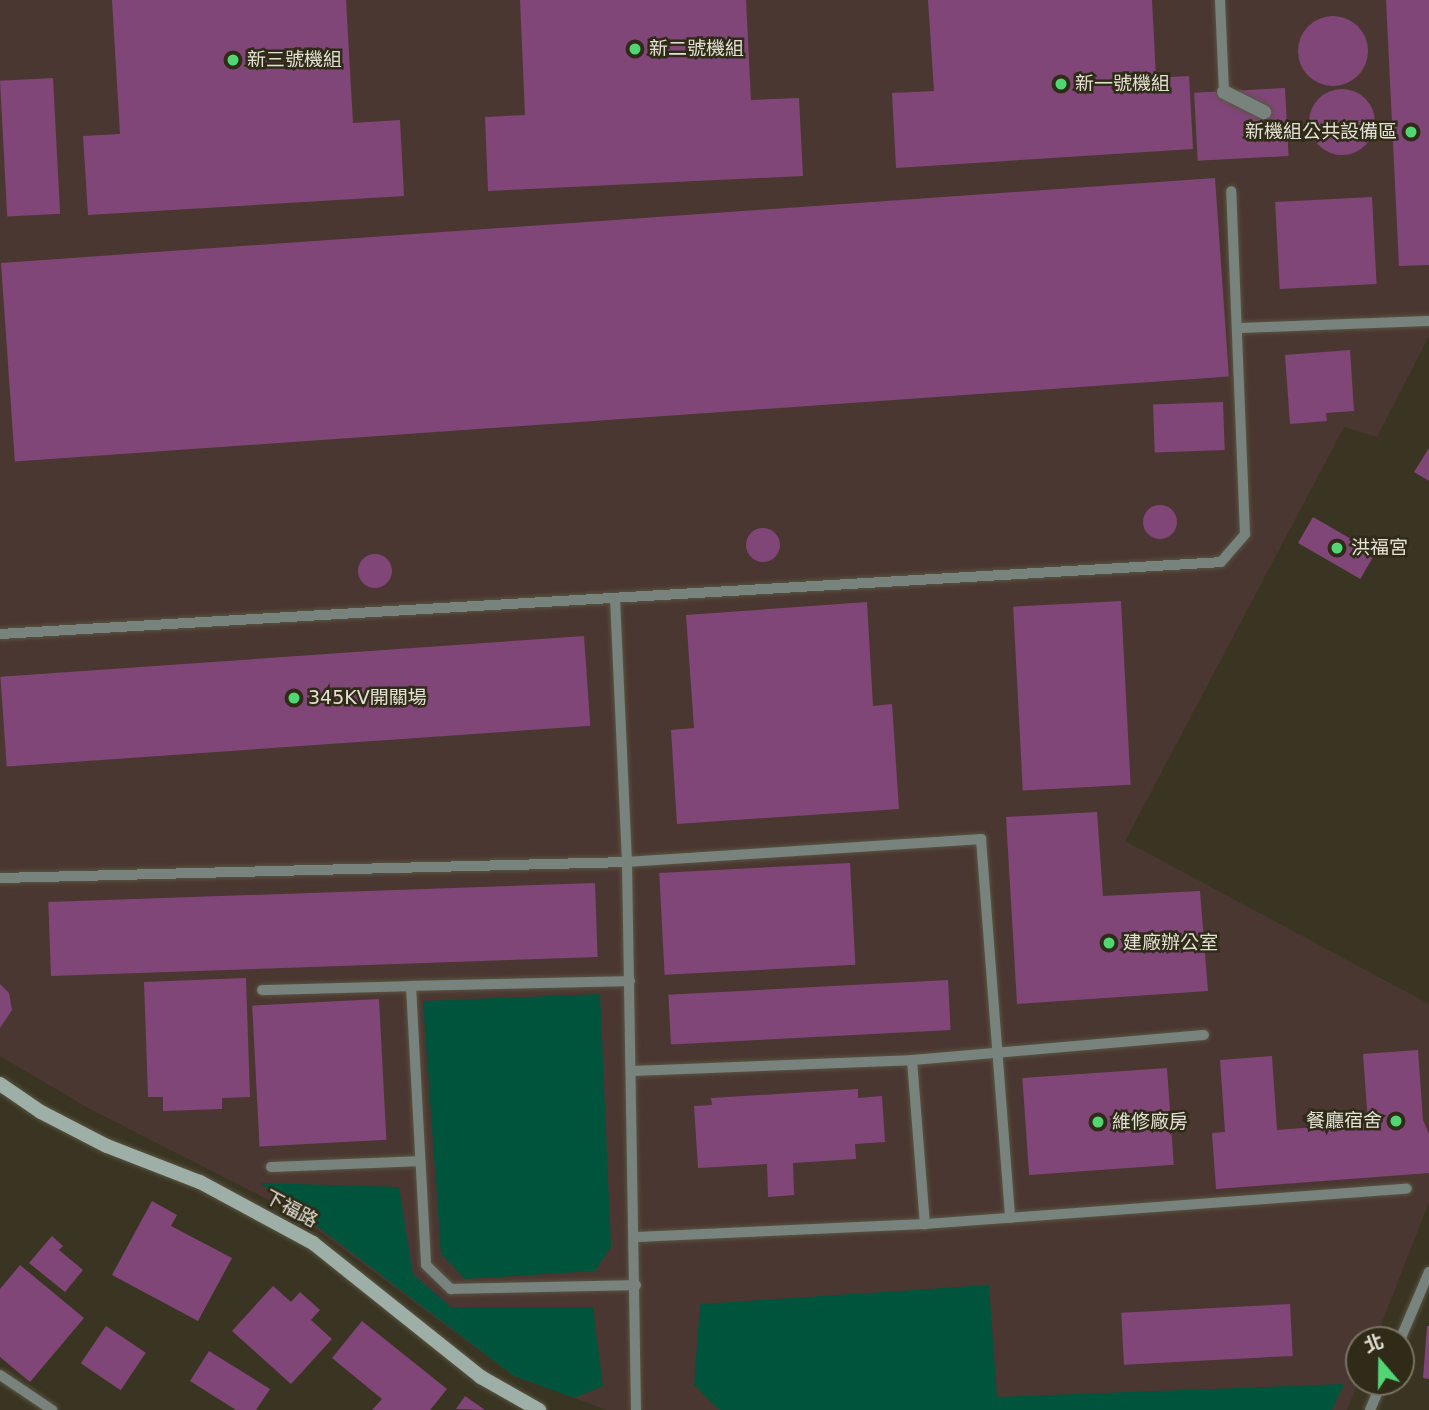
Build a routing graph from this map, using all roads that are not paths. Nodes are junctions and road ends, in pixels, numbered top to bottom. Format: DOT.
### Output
graph roads {
  1 [pos="1220,0"];
  2 [pos="1224,92"];
  3 [pos="1264,112"];
  4 [pos="1231,191"];
  5 [pos="1429,321"];
  6 [pos="1239,328"];
  7 [pos="615,598"];
  8 [pos="0,634"];
  9 [pos="627,862"];
  10 [pos="0,878"];
  11 [pos="630,981"];
  12 [pos="411,986"];
  13 [pos="262,990"];
  14 [pos="1204,1035"];
  15 [pos="997,1053"];
  16 [pos="912,1060"];
  17 [pos="631,1070"];
  18 [pos="0,1084"];
  19 [pos="418,1161"];
  20 [pos="271,1167"];
  21 [pos="1407,1189"];
  22 [pos="1010,1218"];
  23 [pos="925,1224"];
  24 [pos="636,1237"];
  25 [pos="1429,1272"];
  26 [pos="636,1285"];
  27 [pos="1406,1326"];
  28 [pos="0,1375"];
  29 [pos="52,1410"];
  30 [pos="539,1410"];
  31 [pos="636,1410"];
  1 -- 2 [label="lane"];
  2 -- 3 [label="street"];
  4 -- 6 [label="lane"];
  5 -- 6 [label="lane"];
  6 -- 7 [label="lane"];
  7 -- 8 [label="lane"];
  7 -- 9 [label="lane"];
  9 -- 10 [label="lane"];
  9 -- 11 [label="lane"];
  9 -- 15 [label="lane"];
  11 -- 12 [label="lane"];
  11 -- 17 [label="lane"];
  12 -- 13 [label="lane"];
  12 -- 19 [label="lane"];
  14 -- 15 [label="lane"];
  15 -- 16 [label="lane"];
  15 -- 22 [label="lane"];
  16 -- 17 [label="lane"];
  16 -- 23 [label="lane"];
  17 -- 24 [label="lane"];
  18 -- 30 [label="main road, 下福路"];
  19 -- 20 [label="lane"];
  19 -- 26 [label="lane"];
  21 -- 22 [label="lane"];
  22 -- 23 [label="lane"];
  23 -- 24 [label="lane"];
  24 -- 26 [label="lane"];
  25 -- 27 [label="lane"];
  26 -- 31 [label="lane"];
  28 -- 29 [label="lane"];
}
